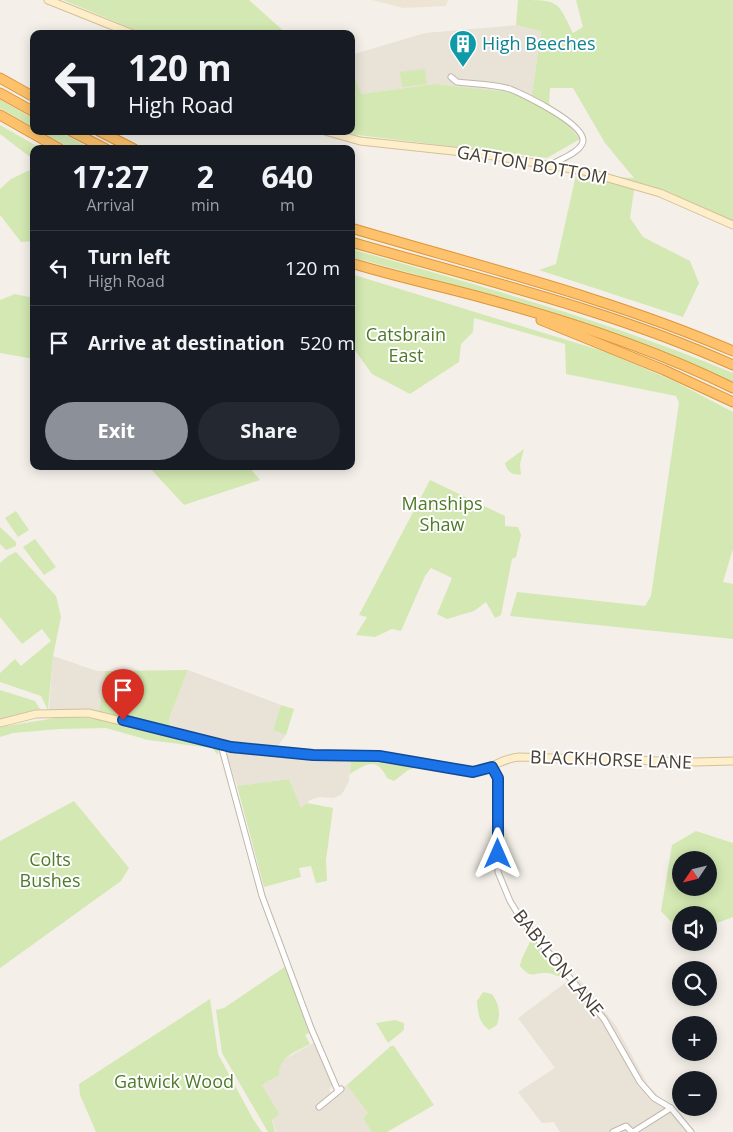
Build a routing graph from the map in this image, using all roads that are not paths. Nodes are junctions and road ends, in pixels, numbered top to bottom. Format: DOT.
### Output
graph roads {
  1 [pos="48,0"];
  2 [pos="123,30"];
  3 [pos="451,77"];
  4 [pos="0,78"];
  5 [pos="0,92"];
  6 [pos="30,95"];
  7 [pos="30,110"];
  8 [pos="0,115"];
  9 [pos="30,132"];
  10 [pos="35,135"];
  11 [pos="78,135"];
  12 [pos="106,135"];
  13 [pos="339,135"];
  14 [pos="53,145"];
  15 [pos="98,145"];
  16 [pos="126,145"];
  17 [pos="550,165"];
  18 [pos="733,225"];
  19 [pos="355,229"];
  20 [pos="355,243"];
  21 [pos="355,264"];
  22 [pos="497,301"];
  23 [pos="733,351"];
  24 [pos="733,366"];
  25 [pos="733,388"];
  26 [pos="733,402"];
  27 [pos="0,722"];
  28 [pos="221,745"];
  29 [pos="733,761"];
  30 [pos="492,767"];
  31 [pos="319,1107"];
  32 [pos="671,1108"];
  33 [pos="613,1132"];
  34 [pos="633,1132"];
  35 [pos="691,1132"];
  1 -- 2 [label="street"];
  3 -- 17 [label="street"];
  4 -- 6 [label="highway"];
  5 -- 7 [label="highway"];
  8 -- 9 [label="highway"];
  10 -- 14 [label="highway"];
  11 -- 15 [label="highway"];
  12 -- 16 [label="highway"];
  13 -- 17 [label="street, GATTON BOTTOM"];
  17 -- 18 [label="street, GATTON BOTTOM"];
  19 -- 23 [label="highway"];
  20 -- 24 [label="highway"];
  21 -- 22 [label="highway"];
  22 -- 25 [label="highway"];
  22 -- 26 [label="highway"];
  27 -- 28 [label="street, BLACKHORSE LANE"];
  28 -- 30 [label="street, BLACKHORSE LANE"];
  28 -- 31 [label="street"];
  29 -- 30 [label="street, BLACKHORSE LANE"];
  30 -- 32 [label="street, BABYLON LANE"];
  32 -- 34 [label="street"];
  32 -- 35 [label="street, BABYLON LANE"];
  33 -- 34 [label="street"];
}
